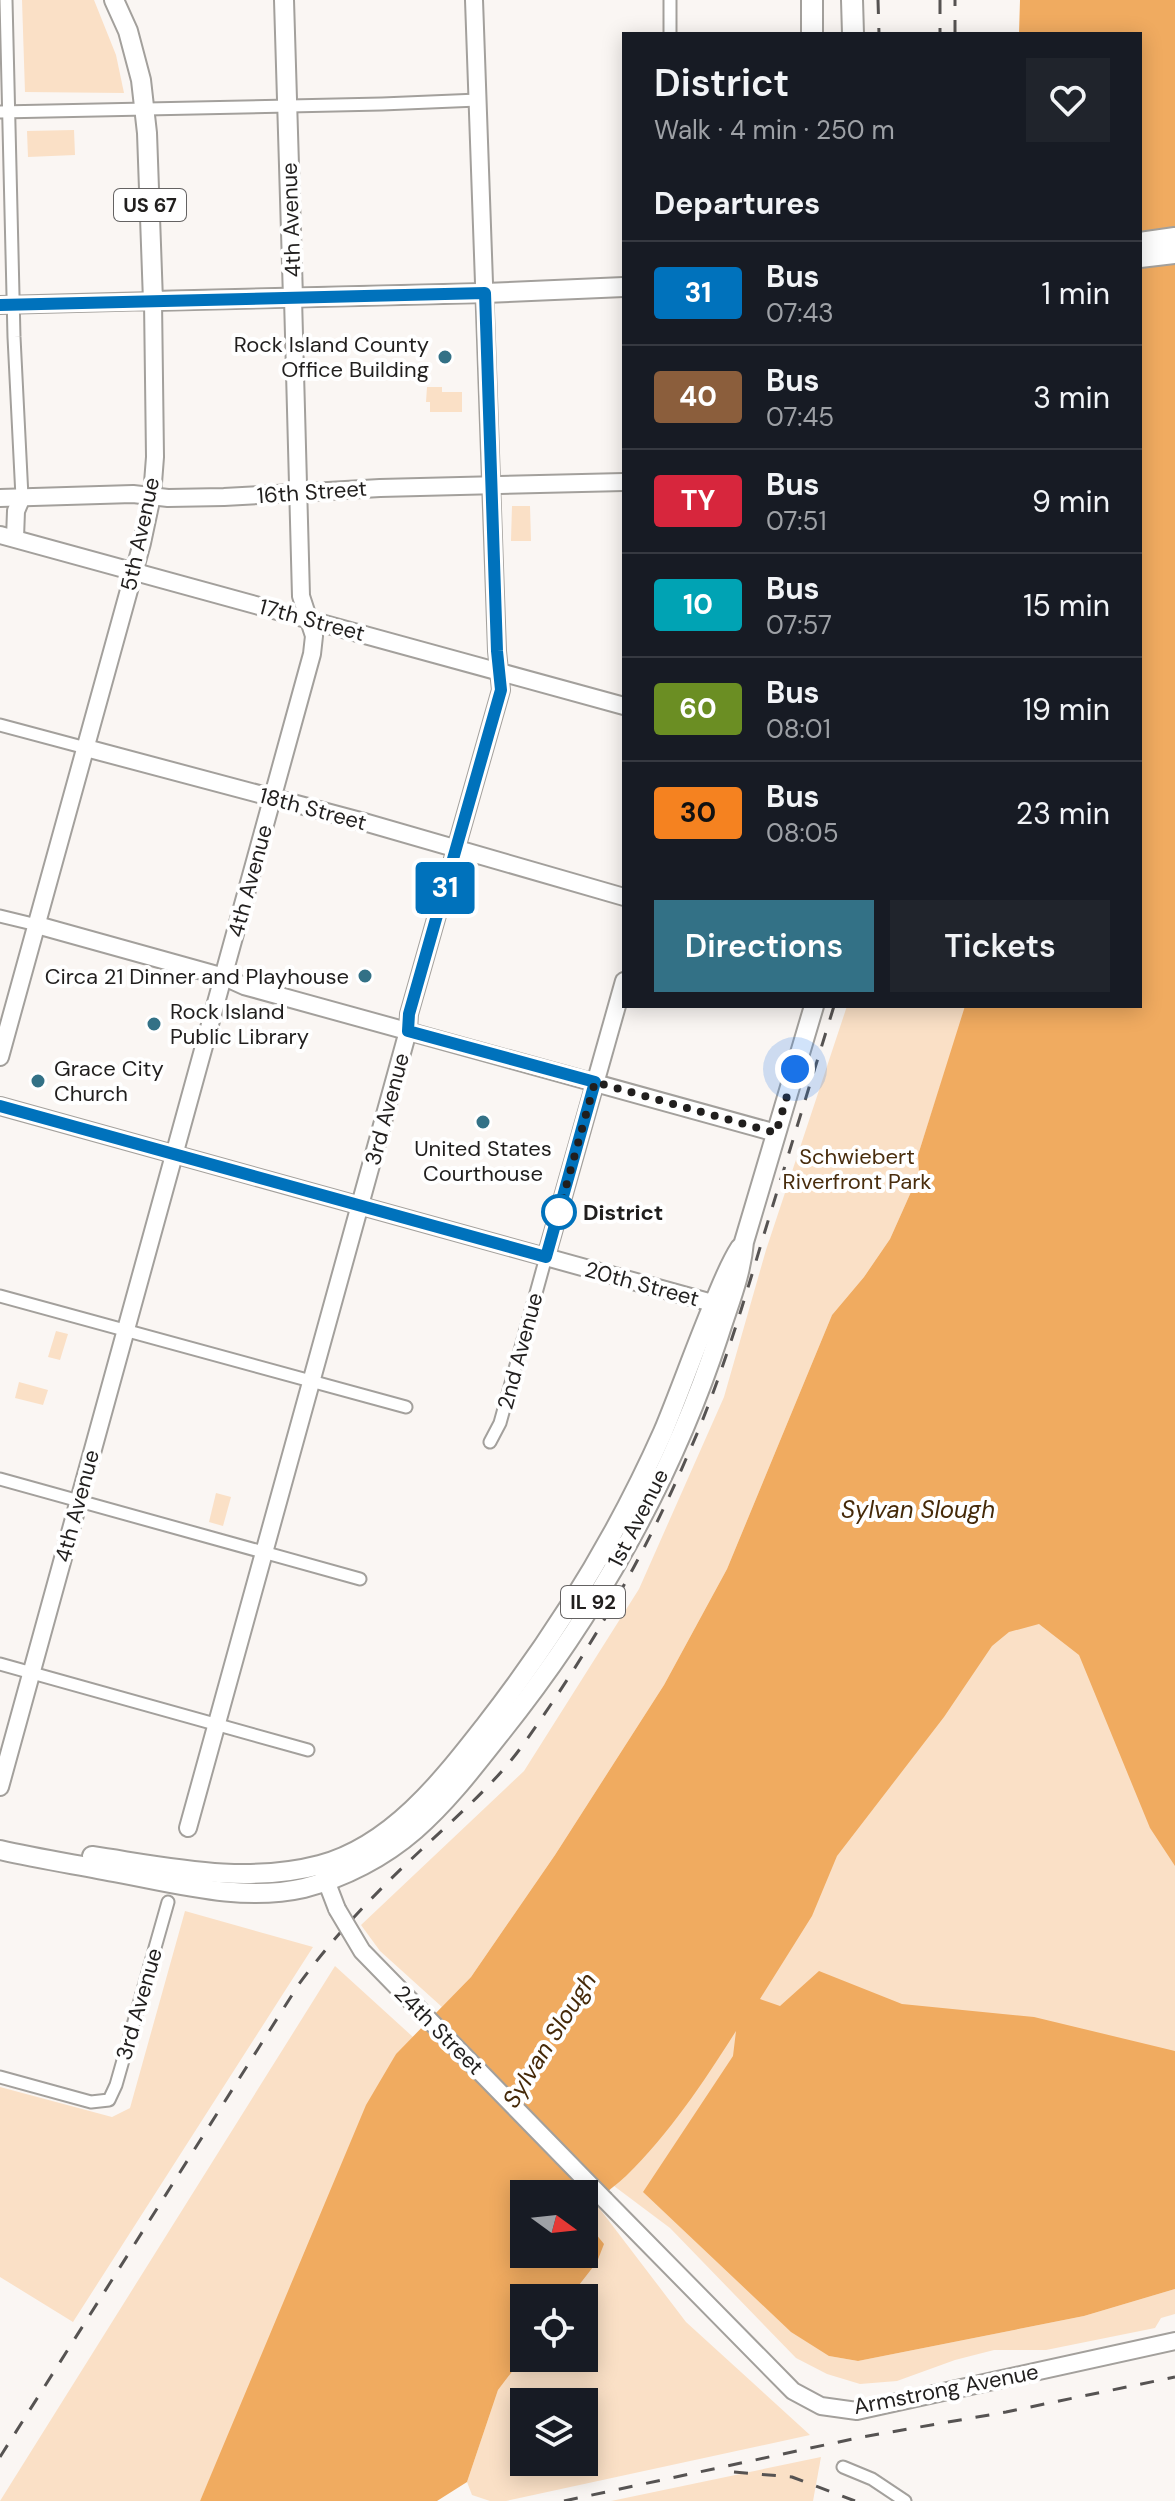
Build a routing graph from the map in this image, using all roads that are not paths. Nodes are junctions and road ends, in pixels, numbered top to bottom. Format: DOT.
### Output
graph roads {
  1 [pos="6,0"];
  2 [pos="114,0"];
  3 [pos="284,0"];
  4 [pos="474,0"];
  5 [pos="670,0"];
  6 [pos="812,0"];
  7 [pos="852,0"];
  8 [pos="670,32"];
  9 [pos="812,32"];
  10 [pos="853,32"];
  11 [pos="478,100"];
  12 [pos="287,107"];
  13 [pos="145,109"];
  14 [pos="4,112"];
  15 [pos="1175,238"];
  16 [pos="1142,243"];
  17 [pos="1175,253"];
  18 [pos="1142,257"];
  19 [pos="622,287"];
  20 [pos="485,293"];
  21 [pos="293,298"];
  22 [pos="153,301"];
  23 [pos="7,305"];
  24 [pos="622,482"];
  25 [pos="491,485"];
  26 [pos="298,492"];
  27 [pos="152,496"];
  28 [pos="22,497"];
  29 [pos="0,498"];
  30 [pos="8,537"];
  31 [pos="134,572"];
  32 [pos="308,620"];
  33 [pos="500,671"];
  34 [pos="622,705"];
  35 [pos="0,725"];
  36 [pos="86,748"];
  37 [pos="273,798"];
  38 [pos="457,849"];
  39 [pos="622,896"];
  40 [pos="0,916"];
  41 [pos="37,925"];
  42 [pos="224,977"];
  43 [pos="622,988"];
  44 [pos="813,1008"];
  45 [pos="408,1031"];
  46 [pos="0,1057"];
  47 [pos="595,1082"];
  48 [pos="0,1106"];
  49 [pos="776,1133"];
  50 [pos="174,1154"];
  51 [pos="361,1204"];
  52 [pos="546,1257"];
  53 [pos="0,1296"];
  54 [pos="722,1306"];
  55 [pos="126,1330"];
  56 [pos="312,1382"];
  57 [pos="406,1407"];
  58 [pos="490,1442"];
  59 [pos="0,1479"];
  60 [pos="78,1501"];
  61 [pos="266,1552"];
  62 [pos="360,1579"];
  63 [pos="0,1664"];
  64 [pos="32,1672"];
  65 [pos="218,1725"];
  66 [pos="308,1750"];
  67 [pos="0,1787"];
  68 [pos="188,1828"];
  69 [pos="0,1840"];
  70 [pos="0,1850"];
  71 [pos="323,1873"];
  72 [pos="168,1902"];
  73 [pos="0,2077"];
  74 [pos="605,2200"];
  75 [pos="1175,2341"];
  76 [pos="843,2467"];
  77 [pos="905,2501"];
  1 -- 14 [label="street"];
  2 -- 13 [label="main road, 5th Avenue / US 67"];
  3 -- 12 [label="main road, 4th Avenue"];
  4 -- 11 [label="street, 3rd Avenue"];
  5 -- 8 [label="street"];
  6 -- 9 [label="highway"];
  7 -- 10 [label="highway"];
  11 -- 12 [label="street"];
  11 -- 20 [label="street, 3rd Avenue"];
  12 -- 13 [label="street"];
  12 -- 21 [label="main road, 4th Avenue"];
  13 -- 14 [label="street"];
  13 -- 22 [label="main road, 5th Avenue / US 67"];
  14 -- 23 [label="street"];
  15 -- 16 [label="highway"];
  17 -- 18 [label="highway"];
  19 -- 20 [label="main road"];
  20 -- 21 [label="main road"];
  20 -- 25 [label="street, 3rd Avenue"];
  21 -- 22 [label="main road"];
  21 -- 26 [label="street, 4th Avenue"];
  22 -- 23 [label="street"];
  22 -- 27 [label="street, 5th Avenue"];
  23 -- 28 [label="street"];
  24 -- 25 [label="street, 16th Street"];
  25 -- 26 [label="street, 16th Street"];
  25 -- 33 [label="street, 3rd Avenue"];
  26 -- 27 [label="street, 16th Street"];
  26 -- 32 [label="street, 4th Avenue"];
  27 -- 28 [label="street, 16th Street"];
  27 -- 31 [label="street, 5th Avenue"];
  28 -- 29 [label="street, 16th Street"];
  28 -- 30 [label="street"];
  30 -- 31 [label="street, 17th Street"];
  31 -- 32 [label="street, 17th Street"];
  31 -- 36 [label="street, 5th Avenue"];
  32 -- 33 [label="street, 17th Street"];
  32 -- 37 [label="street, 4th Avenue"];
  33 -- 34 [label="street, 17th Street"];
  33 -- 38 [label="street, 3rd Avenue"];
  35 -- 36 [label="street, 18th Street"];
  36 -- 37 [label="street, 18th Street"];
  36 -- 41 [label="street, 5th Avenue"];
  37 -- 38 [label="street, 18th Street"];
  37 -- 42 [label="street, 4th Avenue"];
  38 -- 39 [label="street, 18th Street"];
  38 -- 45 [label="street, 3rd Avenue"];
  40 -- 41 [label="street"];
  41 -- 42 [label="street"];
  41 -- 46 [label="street, 5th Avenue"];
  42 -- 45 [label="street"];
  42 -- 50 [label="street, 4th Avenue"];
  43 -- 47 [label="street, 2nd Avenue"];
  44 -- 49 [label="main road, 1st Avenue / IL 92"];
  45 -- 47 [label="street"];
  45 -- 51 [label="street, 3rd Avenue"];
  47 -- 49 [label="street"];
  47 -- 52 [label="street, 2nd Avenue"];
  48 -- 50 [label="street, 20th Street"];
  49 -- 54 [label="main road, 1st Avenue / IL 92"];
  50 -- 51 [label="street, 20th Street"];
  50 -- 55 [label="street, 4th Avenue"];
  51 -- 52 [label="street, 20th Street"];
  51 -- 56 [label="street, 3rd Avenue"];
  52 -- 54 [label="street, 20th Street"];
  52 -- 58 [label="street, 2nd Avenue"];
  53 -- 55 [label="street"];
  54 -- 71 [label="main road, 1st Avenue / IL 92"];
  55 -- 56 [label="street"];
  55 -- 60 [label="street, 4th Avenue"];
  56 -- 57 [label="street"];
  56 -- 61 [label="street, 3rd Avenue"];
  59 -- 60 [label="street"];
  60 -- 61 [label="street"];
  60 -- 64 [label="street, 4th Avenue"];
  61 -- 62 [label="street"];
  61 -- 65 [label="street, 3rd Avenue"];
  63 -- 64 [label="street"];
  64 -- 65 [label="street"];
  64 -- 67 [label="street, 4th Avenue"];
  65 -- 66 [label="street"];
  65 -- 68 [label="street, 3rd Avenue"];
  69 -- 71 [label="main road, IL 92"];
  70 -- 71 [label="main road, IL 92"];
  71 -- 74 [label="street, 24th Street, bridge"];
  72 -- 73 [label="street, 3rd Avenue"];
  74 -- 75 [label="street, Armstrong Avenue"];
  76 -- 77 [label="street"];
}
